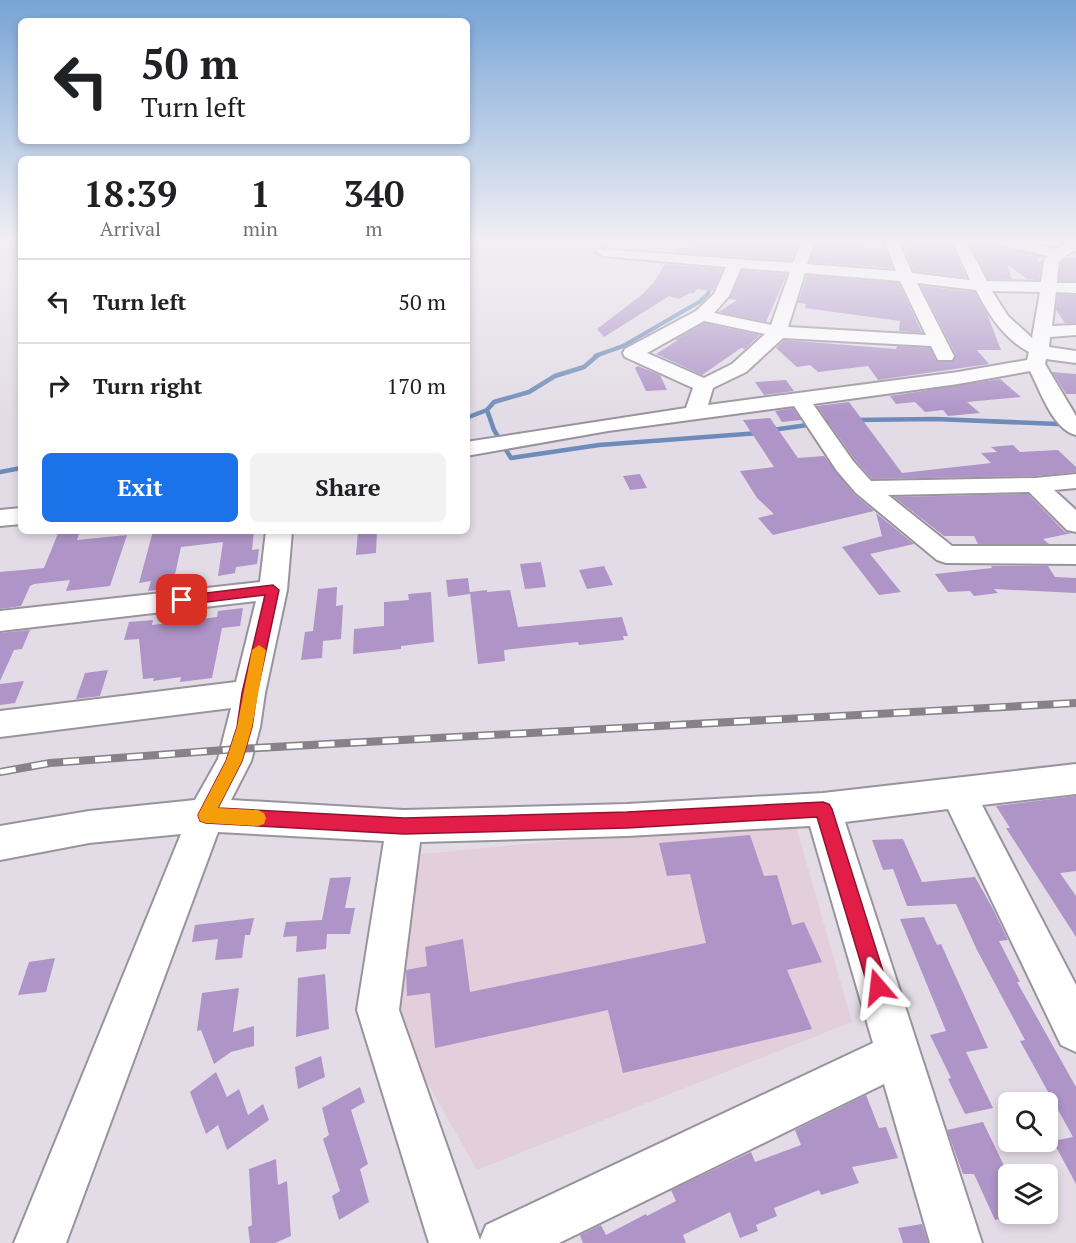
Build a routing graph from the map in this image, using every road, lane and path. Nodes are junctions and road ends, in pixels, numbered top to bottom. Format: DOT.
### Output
graph roads {
  1 [pos="717,300"];
  2 [pos="789,300"];
  3 [pos="917,300"];
  4 [pos="991,300"];
  5 [pos="1046,300"];
  6 [pos="702,315"];
  7 [pos="1076,330"];
  8 [pos="778,332"];
  9 [pos="1042,332"];
  10 [pos="937,341"];
  11 [pos="1076,357"];
  12 [pos="1037,358"];
  13 [pos="958,378"];
  14 [pos="704,385"];
  15 [pos="800,399"];
  16 [pos="695,413"];
  17 [pos="1076,429"];
  18 [pos="470,448"];
  19 [pos="1076,481"];
  20 [pos="1035,485"];
  21 [pos="864,488"];
  22 [pos="18,516"];
  23 [pos="0,518"];
  24 [pos="1076,524"];
  25 [pos="279,534"];
  26 [pos="1076,555"];
  27 [pos="273,590"];
  28 [pos="0,621"];
  29 [pos="249,693"];
  30 [pos="0,724"];
  31 [pos="1076,779"];
  32 [pos="958,793"];
  33 [pos="823,809"];
  34 [pos="206,815"];
  35 [pos="404,826"];
  36 [pos="0,843"];
  37 [pos="1076,1030"];
  38 [pos="898,1054"];
  39 [pos="40,1243"];
  40 [pos="455,1243"];
  41 [pos="504,1243"];
  42 [pos="956,1243"];
  1 -- 6 [label="street"];
  2 -- 8 [label="street"];
  3 -- 10 [label="street"];
  4 -- 12 [label="street"];
  5 -- 9 [label="street"];
  6 -- 8 [label="street"];
  6 -- 14 [label="street"];
  7 -- 9 [label="street"];
  8 -- 10 [label="street"];
  8 -- 14 [label="street"];
  9 -- 12 [label="street"];
  10 -- 13 [label="street"];
  11 -- 12 [label="street"];
  12 -- 13 [label="street"];
  12 -- 17 [label="street"];
  13 -- 15 [label="street"];
  14 -- 16 [label="street"];
  15 -- 16 [label="street"];
  15 -- 21 [label="street"];
  16 -- 18 [label="street"];
  19 -- 20 [label="street"];
  20 -- 21 [label="street"];
  20 -- 24 [label="street"];
  21 -- 26 [label="street"];
  22 -- 23 [label="street"];
  25 -- 27 [label="street"];
  27 -- 28 [label="street"];
  27 -- 29 [label="street"];
  29 -- 30 [label="street"];
  29 -- 34 [label="street"];
  31 -- 32 [label="street"];
  32 -- 33 [label="street"];
  32 -- 37 [label="street"];
  33 -- 35 [label="street"];
  33 -- 38 [label="street"];
  34 -- 35 [label="street"];
  34 -- 36 [label="street"];
  34 -- 39 [label="street"];
  35 -- 40 [label="street"];
  38 -- 41 [label="street"];
  38 -- 42 [label="street"];
}
